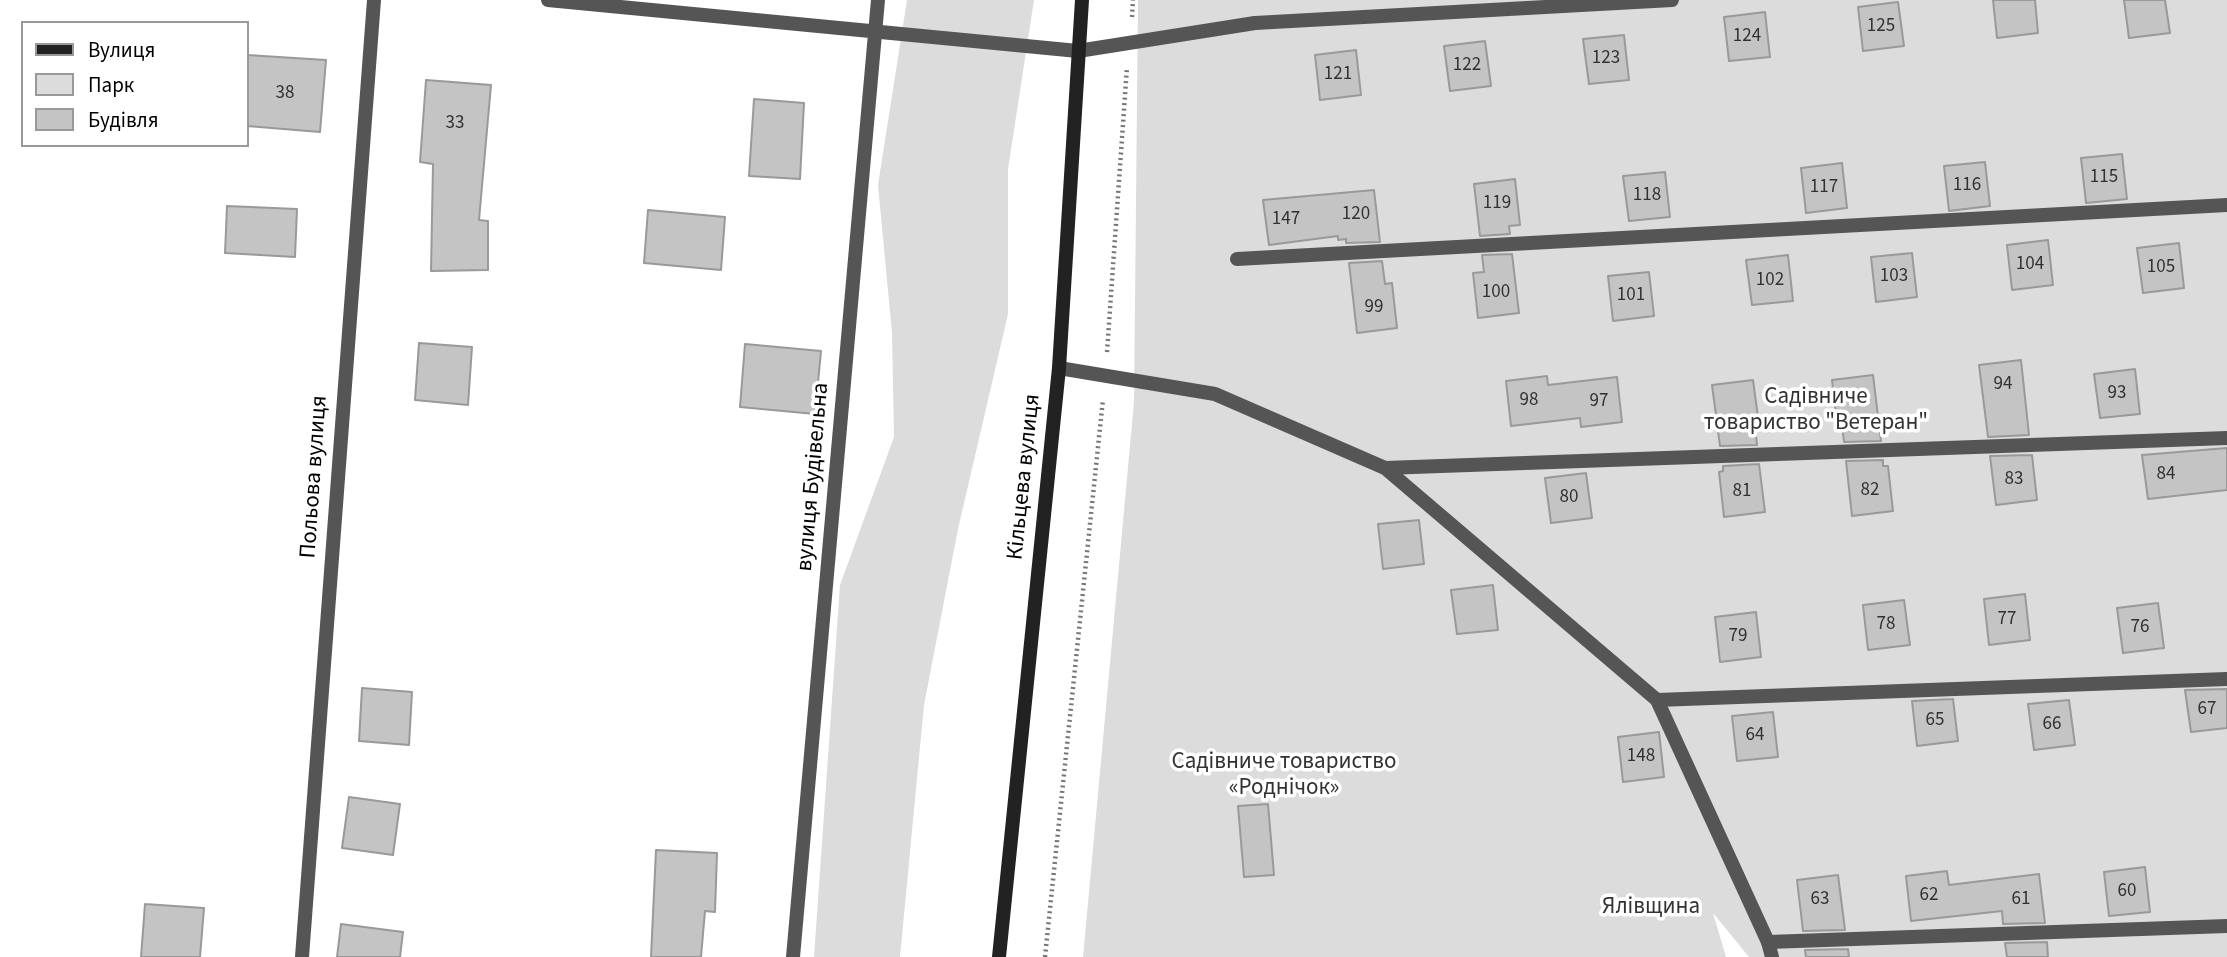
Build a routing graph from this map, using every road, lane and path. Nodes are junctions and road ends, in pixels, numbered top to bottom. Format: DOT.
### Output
graph roads {
  1 [pos="374,0"];
  2 [pos="548,0"];
  3 [pos="878,0"];
  4 [pos="1082,0"];
  5 [pos="1133,0"];
  6 [pos="1672,0"];
  7 [pos="875,31"];
  8 [pos="1129,45"];
  9 [pos="1079,51"];
  10 [pos="2227,205"];
  11 [pos="1237,259"];
  12 [pos="1059,368"];
  13 [pos="1106,376"];
  14 [pos="2227,438"];
  15 [pos="1385,468"];
  16 [pos="2227,679"];
  17 [pos="1657,700"];
  18 [pos="2227,926"];
  19 [pos="1768,942"];
  20 [pos="302,957"];
  21 [pos="793,957"];
  22 [pos="999,957"];
  23 [pos="1045,957"];
  24 [pos="1772,957"];
  1 -- 20 [label="street, Польова вулиця"];
  2 -- 7 [label="street"];
  3 -- 7 [label="street, вулиця Будівельна"];
  4 -- 9 [label="main road, Кільцева вулиця"];
  5 -- 8 [label="path"];
  6 -- 8 [label="street"];
  7 -- 9 [label="street"];
  7 -- 21 [label="street, вулиця Будівельна"];
  8 -- 9 [label="street"];
  8 -- 13 [label="path"];
  9 -- 12 [label="main road, Кільцева вулиця"];
  10 -- 11 [label="street"];
  12 -- 13 [label="street"];
  12 -- 22 [label="main road, Кільцева вулиця"];
  13 -- 15 [label="street"];
  13 -- 23 [label="path"];
  14 -- 15 [label="street"];
  15 -- 17 [label="street"];
  16 -- 17 [label="street"];
  17 -- 19 [label="street"];
  18 -- 19 [label="street"];
  19 -- 24 [label="street"];
}
